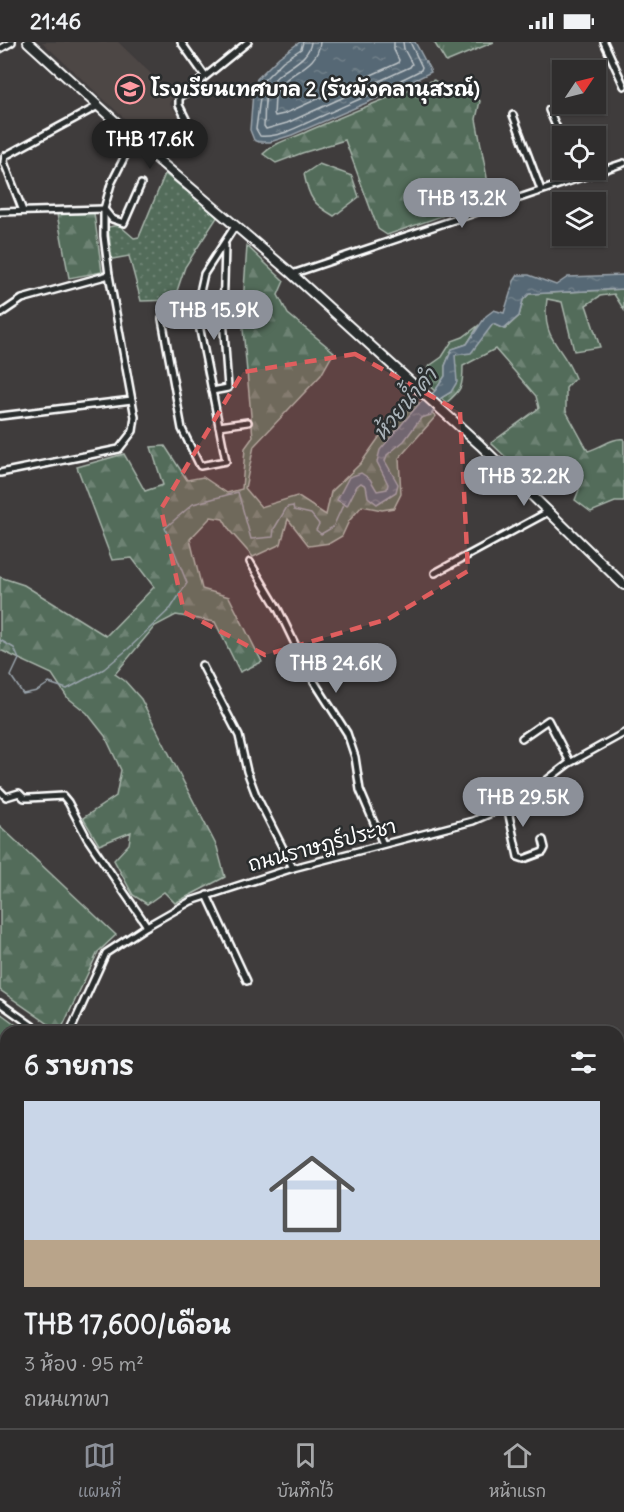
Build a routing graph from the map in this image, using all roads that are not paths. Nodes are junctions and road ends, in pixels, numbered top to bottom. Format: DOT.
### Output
graph roads {
  1 [pos="12,42"];
  2 [pos="28,42"];
  3 [pos="181,42"];
  4 [pos="248,42"];
  5 [pos="604,42"];
  6 [pos="0,49"];
  7 [pos="205,76"];
  8 [pos="624,86"];
  9 [pos="98,106"];
  10 [pos="549,110"];
  11 [pos="513,115"];
  12 [pos="556,126"];
  13 [pos="134,138"];
  14 [pos="150,153"];
  15 [pos="624,163"];
  16 [pos="606,169"];
  17 [pos="573,180"];
  18 [pos="141,184"];
  19 [pos="541,190"];
  20 [pos="104,209"];
  21 [pos="22,211"];
  22 [pos="0,212"];
  23 [pos="235,226"];
  24 [pos="225,243"];
  25 [pos="292,274"];
  26 [pos="109,275"];
  27 [pos="196,310"];
  28 [pos="0,314"];
  29 [pos="212,391"];
  30 [pos="132,400"];
  31 [pos="0,416"];
  32 [pos="248,422"];
  33 [pos="219,426"];
  34 [pos="0,473"];
  35 [pos="548,512"];
  36 [pos="250,562"];
  37 [pos="435,573"];
  38 [pos="624,585"];
  39 [pos="202,665"];
  40 [pos="624,733"];
  41 [pos="522,738"];
  42 [pos="570,762"];
  43 [pos="0,792"];
  44 [pos="507,806"];
  45 [pos="543,840"];
  46 [pos="383,844"];
  47 [pos="293,868"];
  48 [pos="207,894"];
  49 [pos="147,926"];
  50 [pos="247,981"];
  51 [pos="0,1003"];
  52 [pos="33,1026"];
  53 [pos="73,1026"];
  1 -- 6 [label="street"];
  2 -- 9 [label="street"];
  3 -- 7 [label="street"];
  4 -- 7 [label="street"];
  5 -- 8 [label="street"];
  7 -- 14 [label="street"];
  9 -- 13 [label="street"];
  9 -- 21 [label="street"];
  10 -- 12 [label="street"];
  11 -- 19 [label="street"];
  13 -- 14 [label="street"];
  13 -- 20 [label="street"];
  14 -- 23 [label="street"];
  15 -- 16 [label="street"];
  17 -- 19 [label="street"];
  18 -- 20 [label="street"];
  19 -- 25 [label="street"];
  20 -- 21 [label="street"];
  20 -- 26 [label="street"];
  21 -- 22 [label="street"];
  23 -- 24 [label="street"];
  23 -- 25 [label="street"];
  24 -- 27 [label="street"];
  24 -- 29 [label="street"];
  25 -- 35 [label="street"];
  26 -- 28 [label="street"];
  26 -- 30 [label="street"];
  27 -- 29 [label="street"];
  27 -- 33 [label="street"];
  29 -- 33 [label="street"];
  30 -- 31 [label="street"];
  30 -- 34 [label="street"];
  32 -- 33 [label="street"];
  35 -- 37 [label="street"];
  35 -- 38 [label="street"];
  36 -- 46 [label="street"];
  39 -- 47 [label="street"];
  40 -- 42 [label="street, ถนนราษฎร์ประชา"];
  41 -- 42 [label="street"];
  42 -- 44 [label="street, ถนนราษฎร์ประชา"];
  43 -- 49 [label="street"];
  44 -- 45 [label="street"];
  44 -- 46 [label="street, ถนนราษฎร์ประชา"];
  46 -- 47 [label="street, ถนนราษฎร์ประชา"];
  47 -- 48 [label="street, ถนนราษฎร์ประชา"];
  48 -- 49 [label="street, ถนนราษฎร์ประชา"];
  48 -- 50 [label="street"];
  49 -- 53 [label="street, ถนนราษฎร์ประชา"];
  51 -- 52 [label="street"];
}
